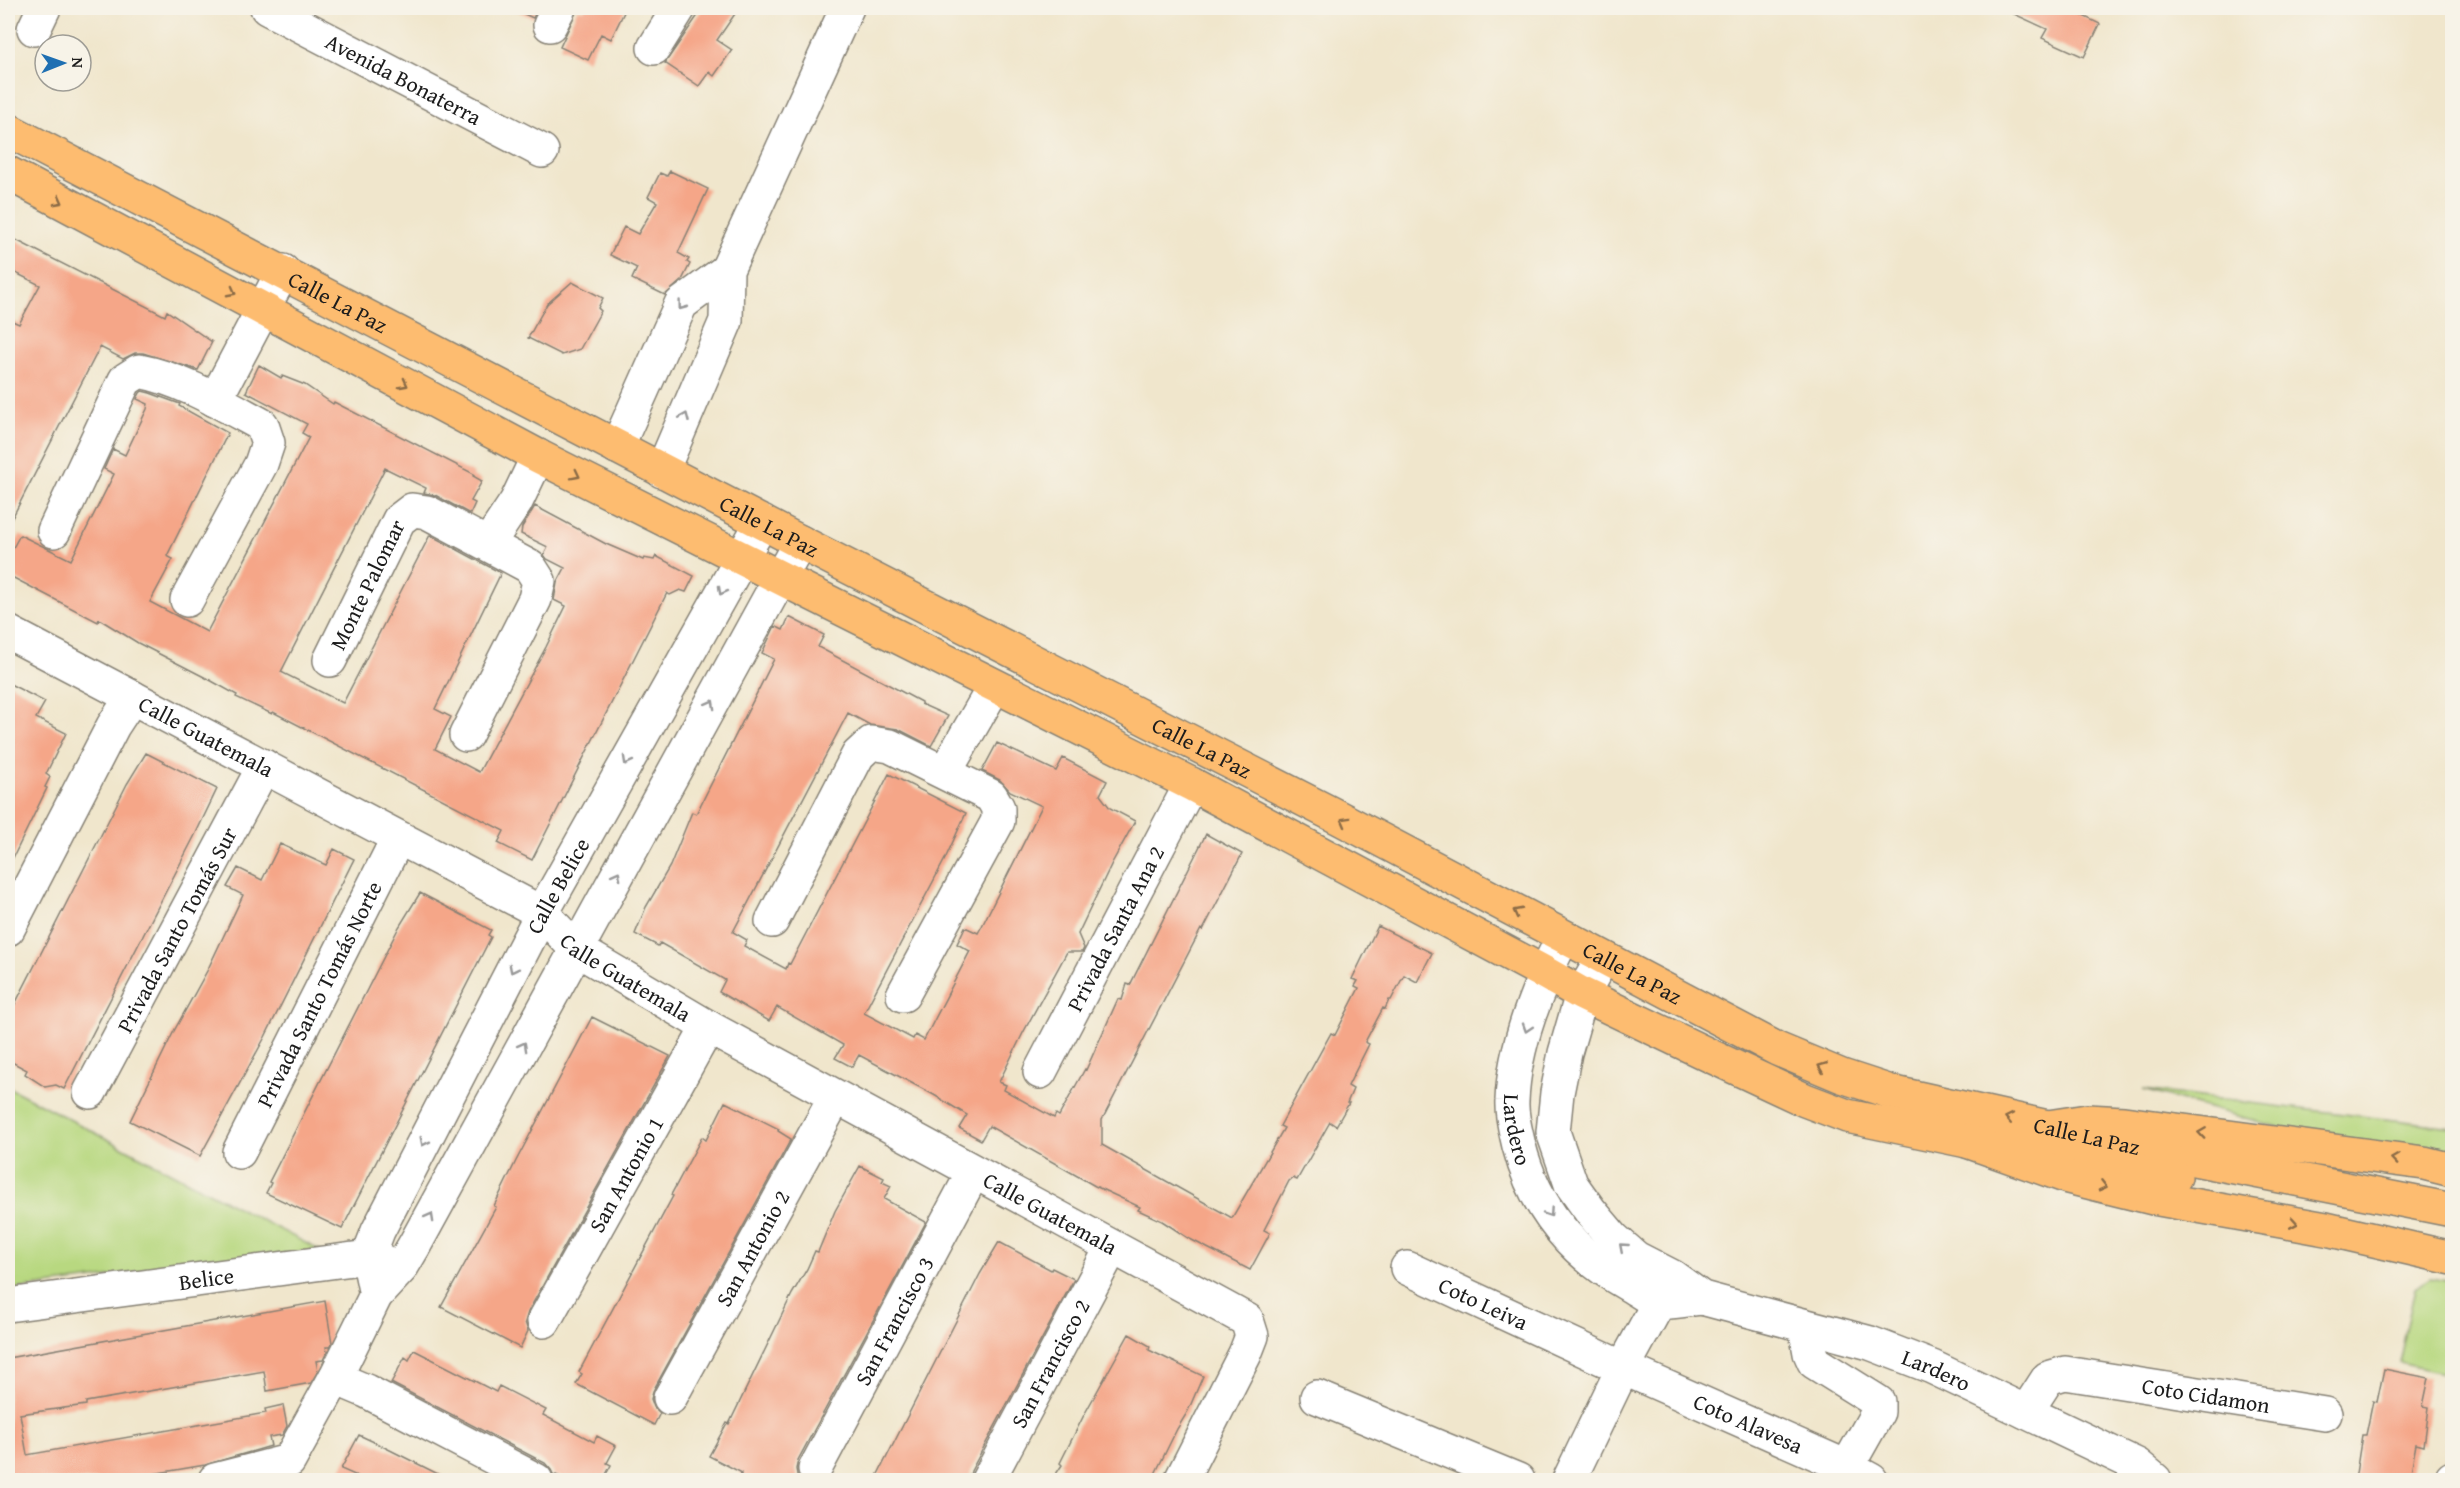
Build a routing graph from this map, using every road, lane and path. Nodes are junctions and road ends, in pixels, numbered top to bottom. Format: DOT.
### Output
graph roads {
  1 [pos="267,8"];
  2 [pos="679,8"];
  3 [pos="847,8"];
  4 [pos="654,48"];
  5 [pos="8,130"];
  6 [pos="542,151"];
  7 [pos="8,173"];
  8 [pos="727,270"];
  9 [pos="283,271"];
  10 [pos="264,309"];
  11 [pos="215,400"];
  12 [pos="618,447"];
  13 [pos="537,456"];
  14 [pos="662,471"];
  15 [pos="762,522"];
  16 [pos="54,531"];
  17 [pos="800,542"];
  18 [pos="488,544"];
  19 [pos="740,559"];
  20 [pos="779,579"];
  21 [pos="187,600"];
  22 [pos="8,632"];
  23 [pos="330,660"];
  24 [pos="994,687"];
  25 [pos="132,697"];
  26 [pos="466,735"];
  27 [pos="264,766"];
  28 [pos="945,772"];
  29 [pos="1191,784"];
  30 [pos="399,838"];
  31 [pos="542,913"];
  32 [pos="772,921"];
  33 [pos="8,929"];
  34 [pos="1563,937"];
  35 [pos="576,949"];
  36 [pos="1603,958"];
  37 [pos="1545,972"];
  38 [pos="1582,994"];
  39 [pos="903,995"];
  40 [pos="708,1027"];
  41 [pos="1040,1072"];
  42 [pos="90,1092"];
  43 [pos="835,1098"];
  44 [pos="2048,1127"];
  45 [pos="1554,1132"];
  46 [pos="1516,1134"];
  47 [pos="1968,1142"];
  48 [pos="239,1152"];
  49 [pos="2168,1165"];
  50 [pos="2452,1170"];
  51 [pos="974,1173"];
  52 [pos="2452,1210"];
  53 [pos="2452,1228"];
  54 [pos="1112,1247"];
  55 [pos="368,1257"];
  56 [pos="2452,1258"];
  57 [pos="401,1268"];
  58 [pos="1407,1268"];
  59 [pos="1666,1290"];
  60 [pos="376,1295"];
  61 [pos="8,1305"];
  62 [pos="543,1322"];
  63 [pos="1805,1326"];
  64 [pos="1623,1368"];
  65 [pos="335,1378"];
  66 [pos="1317,1397"];
  67 [pos="670,1398"];
  68 [pos="2026,1412"];
  69 [pos="2325,1414"];
  70 [pos="815,1469"];
  71 [pos="1859,1474"];
  72 [pos="1512,1478"];
  73 [pos="215,1480"];
  74 [pos="536,1480"];
  75 [pos="988,1480"];
  76 [pos="1181,1480"];
  77 [pos="1569,1480"];
  78 [pos="2155,1480"];
  1 -- 6 [label="street, Avenida Bonaterra"];
  2 -- 4 [label="street"];
  3 -- 8 [label="street"];
  5 -- 9 [label="main road, Calle La Paz"];
  7 -- 10 [label="main road, Calle La Paz, one-way"];
  8 -- 12 [label="street, one-way"];
  14 -- 8 [label="street, one-way"];
  9 -- 10 [label="street"];
  9 -- 12 [label="main road, Calle La Paz"];
  10 -- 11 [label="street"];
  10 -- 13 [label="main road, Calle La Paz, one-way"];
  11 -- 16 [label="street"];
  11 -- 21 [label="street"];
  12 -- 14 [label="main road, Calle La Paz"];
  13 -- 18 [label="street"];
  13 -- 19 [label="main road, Calle La Paz, one-way"];
  14 -- 15 [label="main road, Calle La Paz"];
  15 -- 17 [label="main road, Calle La Paz"];
  15 -- 19 [label="street, Calle Belice"];
  17 -- 20 [label="street, Calle Belice"];
  34 -- 17 [label="main road, Calle La Paz, one-way"];
  18 -- 23 [label="street, Monte Palomar"];
  18 -- 26 [label="street, Monte Palomar"];
  19 -- 20 [label="main road, Calle La Paz"];
  19 -- 31 [label="street, Calle Belice, one-way"];
  20 -- 24 [label="main road, Calle La Paz"];
  35 -- 20 [label="street, Calle Belice, one-way"];
  22 -- 25 [label="street, Calle Guatemala"];
  24 -- 28 [label="street"];
  24 -- 29 [label="main road, Calle La Paz"];
  25 -- 27 [label="street, Calle Guatemala"];
  25 -- 33 [label="street"];
  27 -- 30 [label="street, Calle Guatemala"];
  27 -- 42 [label="street, Privada Santo Tomás Sur"];
  28 -- 32 [label="street"];
  28 -- 39 [label="street"];
  29 -- 37 [label="main road, Calle La Paz"];
  29 -- 41 [label="street, Privada Santa Ana 2"];
  30 -- 31 [label="street, Calle Guatemala"];
  30 -- 48 [label="street, Privada Santo Tomás Norte"];
  31 -- 35 [label="street, Calle Guatemala"];
  31 -- 55 [label="street, Calle Belice, one-way"];
  34 -- 36 [label="main road, Calle La Paz"];
  34 -- 37 [label="street, Lardero"];
  35 -- 40 [label="street, Calle Guatemala"];
  57 -- 35 [label="street, Calle Belice, one-way"];
  36 -- 38 [label="street"];
  44 -- 36 [label="main road, Calle La Paz, one-way"];
  37 -- 38 [label="main road, Calle La Paz"];
  37 -- 46 [label="street, Lardero, one-way"];
  38 -- 45 [label="street"];
  38 -- 47 [label="main road, Calle La Paz"];
  40 -- 43 [label="street, Calle Guatemala"];
  40 -- 62 [label="street, San Antonio 1"];
  43 -- 51 [label="street, Calle Guatemala"];
  43 -- 67 [label="street, San Antonio 2"];
  44 -- 49 [label="main road, Calle La Paz"];
  50 -- 44 [label="main road, one-way"];
  45 -- 46 [label="street"];
  59 -- 45 [label="street, one-way"];
  46 -- 59 [label="street, Lardero, one-way"];
  47 -- 49 [label="main road, Calle La Paz"];
  47 -- 56 [label="main road, one-way"];
  49 -- 52 [label="main road, Calle La Paz"];
  49 -- 53 [label="main road, Calle La Paz"];
  51 -- 54 [label="street, Calle Guatemala"];
  51 -- 70 [label="street, San Francisco 3"];
  54 -- 75 [label="street, San Francisco 2"];
  54 -- 76 [label="street, Calle Guatemala"];
  55 -- 57 [label="street, Belice"];
  55 -- 60 [label="street"];
  55 -- 61 [label="street, Belice"];
  57 -- 60 [label="street, Calle Belice"];
  58 -- 64 [label="street, Coto Leiva"];
  59 -- 63 [label="street, Lardero"];
  59 -- 64 [label="street"];
  60 -- 65 [label="street, Calle Belice"];
  63 -- 68 [label="street, Lardero"];
  63 -- 71 [label="street"];
  64 -- 71 [label="street, Coto Alavesa"];
  64 -- 77 [label="street"];
  65 -- 73 [label="street, Calle Belice"];
  65 -- 74 [label="street"];
  66 -- 72 [label="street"];
  68 -- 69 [label="street, Coto Cidamon"];
  68 -- 78 [label="street, Lardero"];
}
